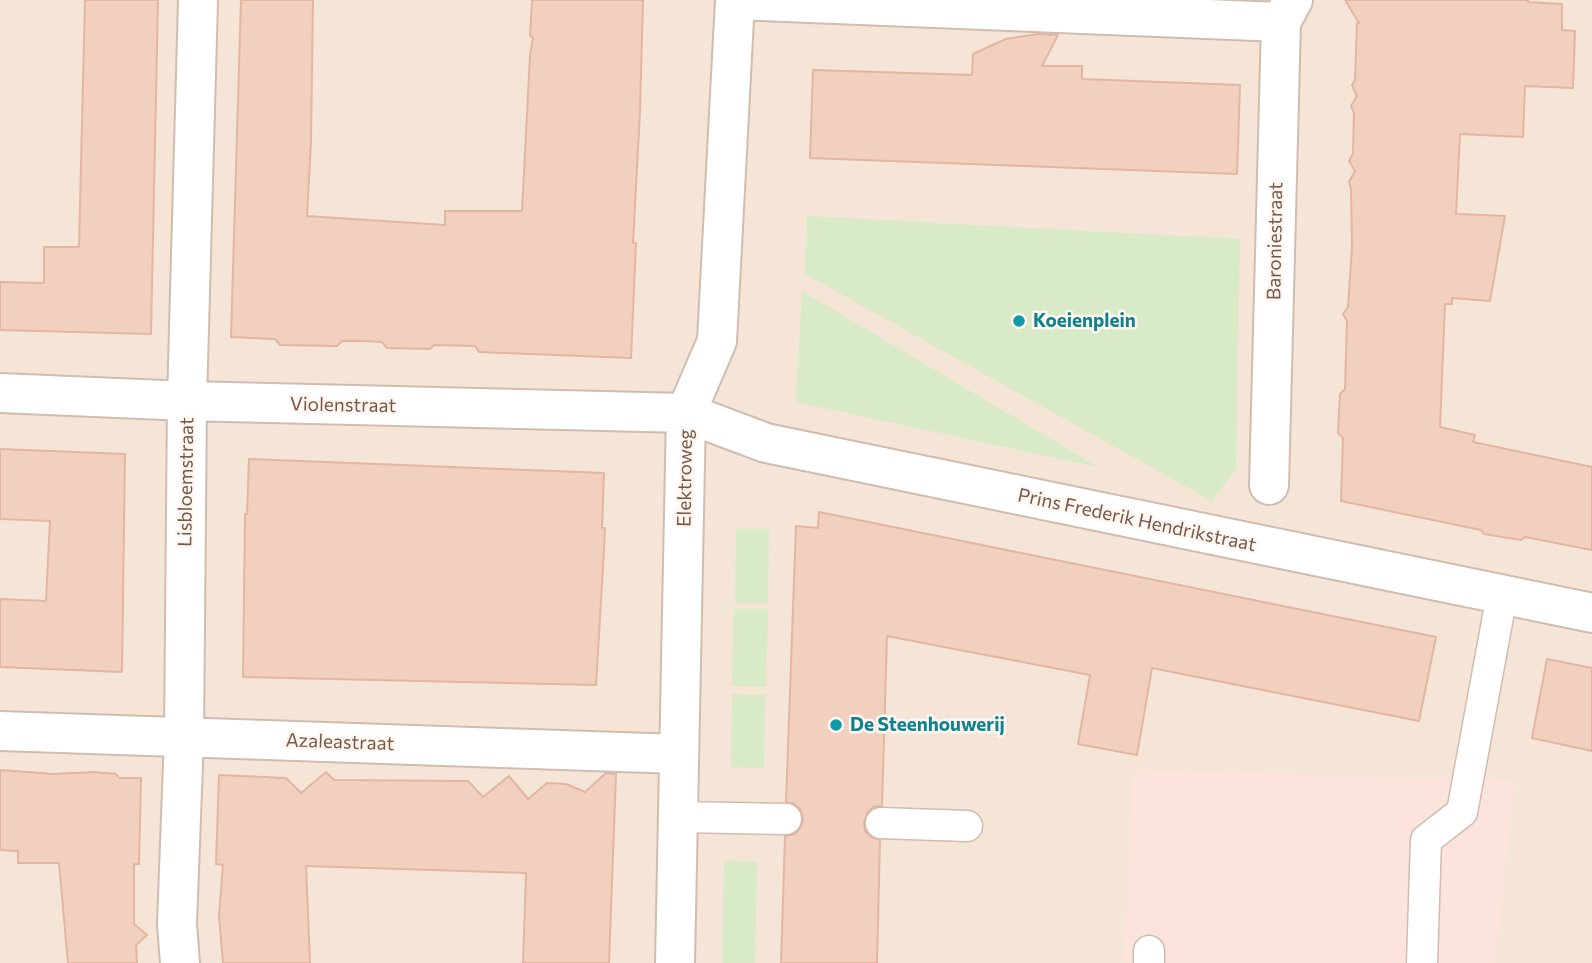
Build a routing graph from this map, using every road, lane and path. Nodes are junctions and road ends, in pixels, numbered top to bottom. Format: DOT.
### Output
graph roads {
  1 [pos="198,0"];
  2 [pos="735,0"];
  3 [pos="1287,11"];
  4 [pos="0,393"];
  5 [pos="187,401"];
  6 [pos="686,413"];
  7 [pos="1269,485"];
  8 [pos="1502,595"];
  9 [pos="1592,613"];
  10 [pos="0,731"];
  11 [pos="184,736"];
  12 [pos="679,754"];
  13 [pos="678,817"];
  14 [pos="786,819"];
  15 [pos="881,823"];
  16 [pos="968,826"];
  17 [pos="180,963"];
  18 [pos="676,963"];
  19 [pos="1422,963"];
  1 -- 5 [label="street, Lisbloemstraat"];
  2 -- 3 [label="street"];
  2 -- 6 [label="street, Elektroweg"];
  3 -- 7 [label="street, Baroniestraat"];
  4 -- 5 [label="street, Violenstraat"];
  5 -- 6 [label="street, Violenstraat"];
  5 -- 11 [label="street, Lisbloemstraat"];
  6 -- 8 [label="street, Prins Frederik Hendrikstraat"];
  6 -- 12 [label="street, Elektroweg"];
  8 -- 9 [label="street, Prins Frederik Hendrikstraat"];
  8 -- 19 [label="lane"];
  10 -- 11 [label="street, Azaleastraat"];
  11 -- 12 [label="street, Azaleastraat"];
  11 -- 17 [label="street, Lisbloemstraat"];
  12 -- 13 [label="street, Elektroweg"];
  13 -- 14 [label="lane"];
  13 -- 18 [label="street, Elektroweg"];
  15 -- 16 [label="lane"];
}
